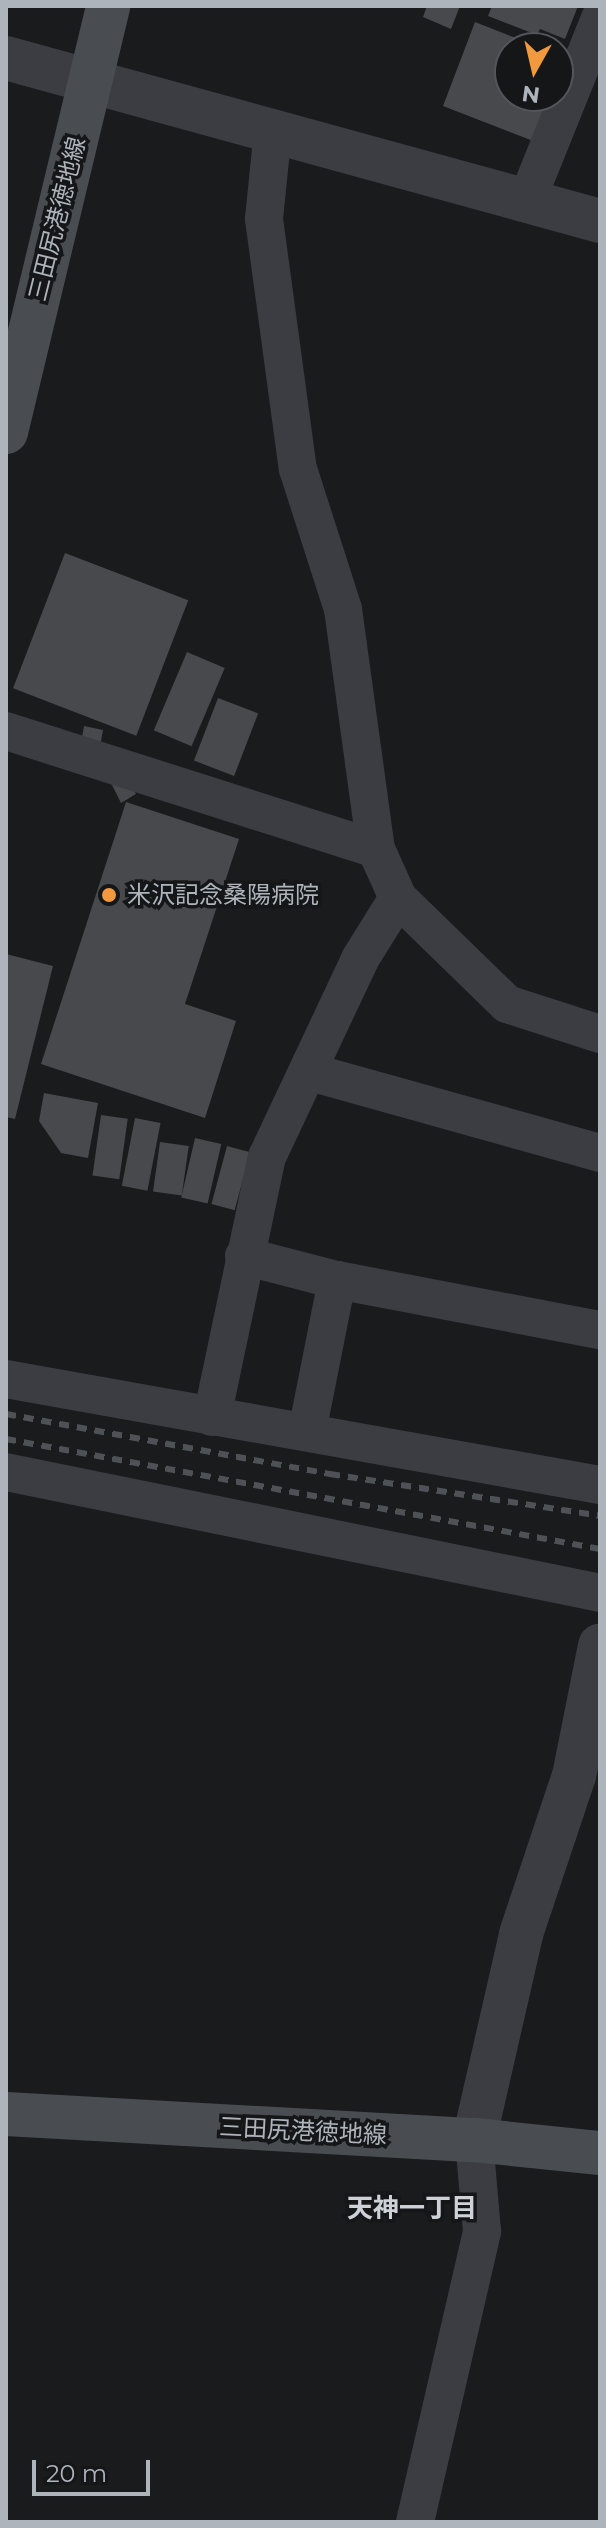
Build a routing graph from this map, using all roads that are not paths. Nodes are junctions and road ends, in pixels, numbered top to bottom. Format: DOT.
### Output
graph roads {
  1 [pos="108,6"];
  2 [pos="600,18"];
  3 [pos="6,58"];
  4 [pos="92,78"];
  5 [pos="273,130"];
  6 [pos="527,200"];
  7 [pos="600,221"];
  8 [pos="6,432"];
  9 [pos="6,731"];
  10 [pos="376,849"];
  11 [pos="398,898"];
  12 [pos="600,1034"];
  13 [pos="310,1072"];
  14 [pos="600,1153"];
  15 [pos="244,1256"];
  16 [pos="337,1280"];
  17 [pos="600,1330"];
  18 [pos="6,1379"];
  19 [pos="212,1417"];
  20 [pos="307,1432"];
  21 [pos="6,1472"];
  22 [pos="600,1485"];
  23 [pos="600,1593"];
  24 [pos="600,1646"];
  25 [pos="6,2114"];
  26 [pos="474,2140"];
  27 [pos="600,2153"];
  28 [pos="415,2522"];
  1 -- 4 [label="main road, 三田尻港徳地線"];
  2 -- 6 [label="street"];
  3 -- 4 [label="street"];
  4 -- 5 [label="street"];
  4 -- 8 [label="main road, 三田尻港徳地線"];
  5 -- 6 [label="street"];
  5 -- 10 [label="street"];
  6 -- 7 [label="street"];
  9 -- 10 [label="street"];
  10 -- 11 [label="street"];
  11 -- 12 [label="street"];
  11 -- 13 [label="street"];
  13 -- 14 [label="street"];
  13 -- 15 [label="street"];
  15 -- 16 [label="street"];
  15 -- 19 [label="street"];
  16 -- 17 [label="street"];
  16 -- 20 [label="street"];
  18 -- 19 [label="street"];
  19 -- 20 [label="street"];
  20 -- 22 [label="street"];
  21 -- 23 [label="street"];
  24 -- 26 [label="street"];
  25 -- 26 [label="main road, 三田尻港徳地線"];
  26 -- 27 [label="main road, 三田尻港徳地線"];
  26 -- 28 [label="street"];
}
